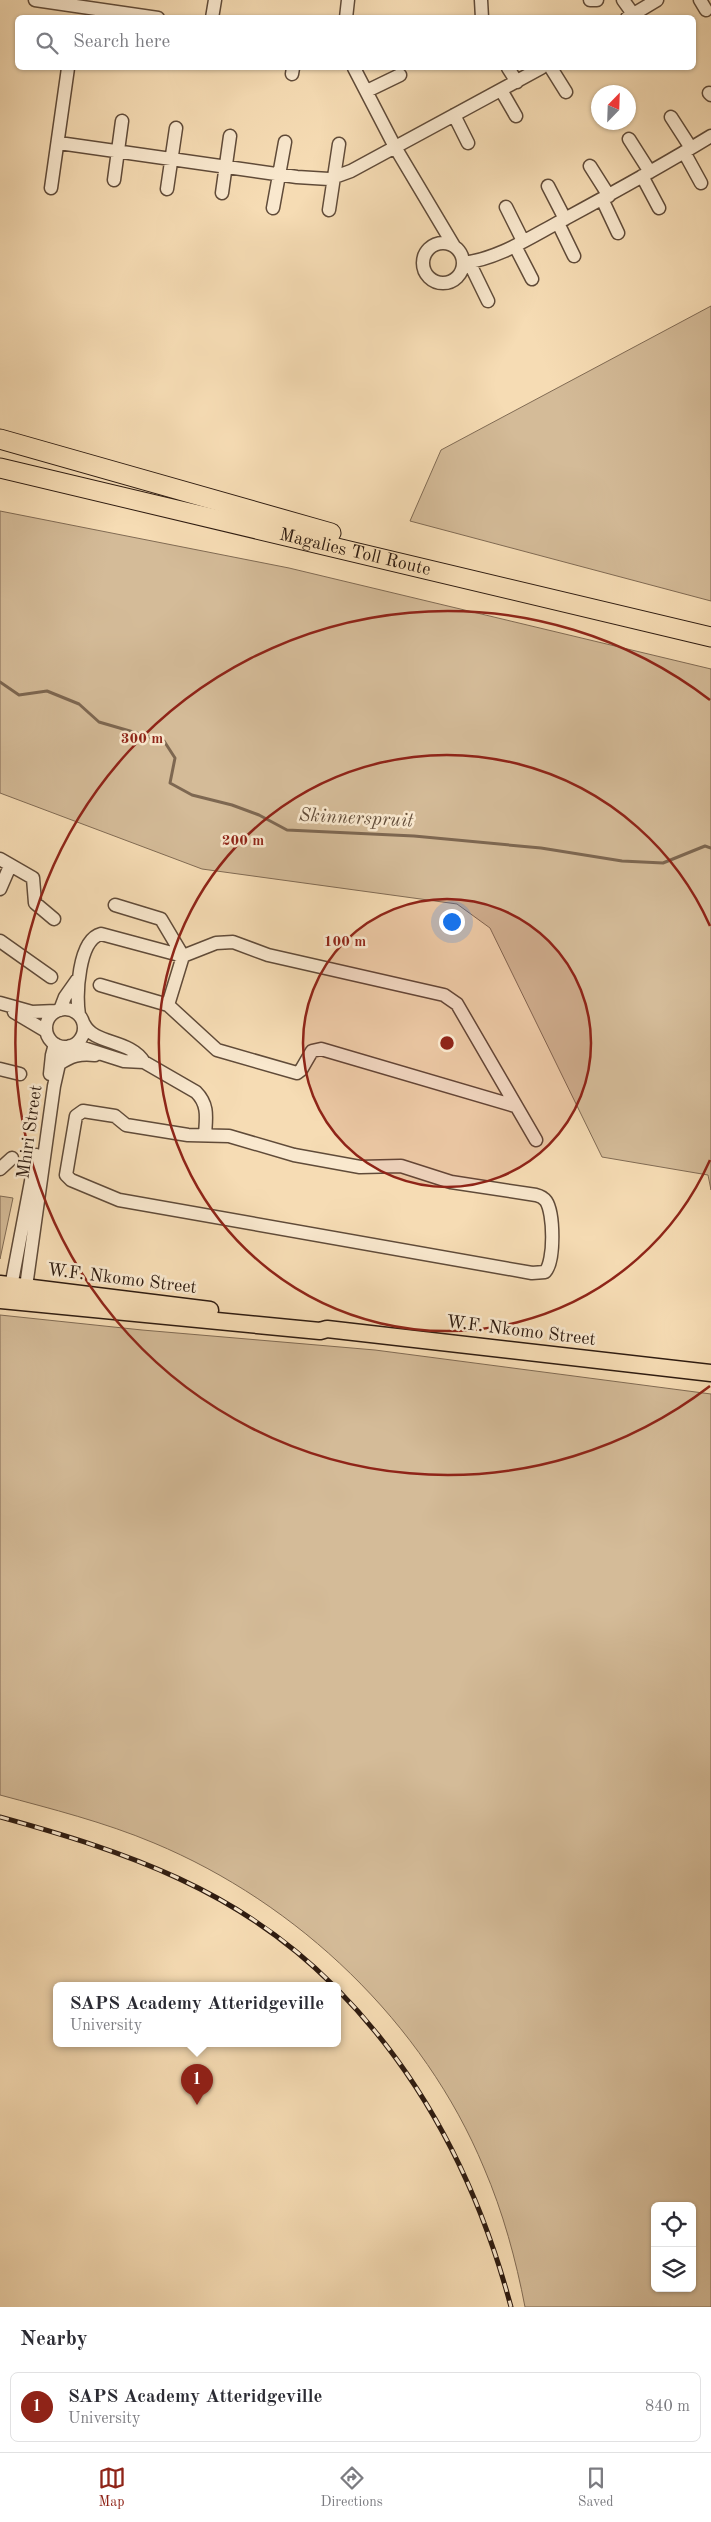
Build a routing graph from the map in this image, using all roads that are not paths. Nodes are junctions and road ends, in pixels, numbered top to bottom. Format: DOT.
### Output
graph roads {
  1 [pos="35,0"];
  2 [pos="215,0"];
  3 [pos="348,0"];
  4 [pos="481,0"];
  5 [pos="590,0"];
  6 [pos="598,0"];
  7 [pos="623,0"];
  8 [pos="657,0"];
  9 [pos="80,8"];
  10 [pos="638,14"];
  11 [pos="131,15"];
  12 [pos="212,15"];
  13 [pos="346,15"];
  14 [pos="482,15"];
  15 [pos="68,70"];
  16 [pos="355,70"];
  17 [pos="509,70"];
  18 [pos="538,70"];
  19 [pos="552,70"];
  20 [pos="400,75"];
  21 [pos="517,82"];
  22 [pos="501,90"];
  23 [pos="366,91"];
  24 [pos="566,92"];
  25 [pos="454,115"];
  26 [pos="516,116"];
  27 [pos="671,117"];
  28 [pos="122,121"];
  29 [pos="176,128"];
  30 [pos="230,136"];
  31 [pos="711,136"];
  32 [pos="629,139"];
  33 [pos="59,142"];
  34 [pos="285,142"];
  35 [pos="468,143"];
  36 [pos="339,144"];
  37 [pos="395,147"];
  38 [pos="119,150"];
  39 [pos="688,150"];
  40 [pos="172,158"];
  41 [pos="226,166"];
  42 [pos="590,166"];
  43 [pos="279,174"];
  44 [pos="646,174"];
  45 [pos="333,178"];
  46 [pos="114,180"];
  47 [pos="701,183"];
  48 [pos="548,186"];
  49 [pos="52,188"];
  50 [pos="167,189"];
  51 [pos="222,194"];
  52 [pos="605,197"];
  53 [pos="506,207"];
  54 [pos="273,208"];
  55 [pos="659,208"];
  56 [pos="329,210"];
  57 [pos="561,221"];
  58 [pos="439,222"];
  59 [pos="618,233"];
  60 [pos="519,243"];
  61 [pos="433,245"];
  62 [pos="454,246"];
  63 [pos="574,256"];
  64 [pos="466,263"];
  65 [pos="532,279"];
  66 [pos="488,301"];
  67 [pos="0,439"];
  68 [pos="0,458"];
  69 [pos="0,468"];
  70 [pos="0,480"];
  71 [pos="387,554"];
  72 [pos="711,626"];
  73 [pos="711,637"];
  74 [pos="5,862"];
  75 [pos="0,889"];
  76 [pos="115,905"];
  77 [pos="54,919"];
  78 [pos="0,941"];
  79 [pos="183,956"];
  80 [pos="51,977"];
  81 [pos="78,978"];
  82 [pos="100,985"];
  83 [pos="0,1003"];
  84 [pos="168,1005"];
  85 [pos="0,1008"];
  86 [pos="58,1010"];
  87 [pos="81,1019"];
  88 [pos="46,1031"];
  89 [pos="56,1044"];
  90 [pos="72,1046"];
  91 [pos="107,1056"];
  92 [pos="144,1062"];
  93 [pos="59,1064"];
  94 [pos="0,1069"];
  95 [pos="20,1074"];
  96 [pos="515,1106"];
  97 [pos="205,1135"];
  98 [pos="536,1140"];
  99 [pos="12,1158"];
  100 [pos="0,1169"];
  101 [pos="12,1285"];
  102 [pos="11,1302"];
  103 [pos="327,1329"];
  104 [pos="711,1373"];
  1 -- 9 [label="street"];
  2 -- 12 [label="street"];
  3 -- 13 [label="street"];
  4 -- 14 [label="street"];
  5 -- 6 [label="street"];
  7 -- 10 [label="street"];
  8 -- 10 [label="street"];
  9 -- 11 [label="street"];
  15 -- 33 [label="street"];
  16 -- 23 [label="street"];
  17 -- 21 [label="street"];
  18 -- 21 [label="street"];
  19 -- 24 [label="street"];
  20 -- 23 [label="street"];
  21 -- 22 [label="street"];
  22 -- 25 [label="street"];
  22 -- 26 [label="street"];
  23 -- 37 [label="street"];
  25 -- 35 [label="street"];
  25 -- 37 [label="street"];
  27 -- 39 [label="street"];
  28 -- 38 [label="street"];
  29 -- 40 [label="street"];
  30 -- 41 [label="street"];
  31 -- 39 [label="street"];
  32 -- 44 [label="street"];
  33 -- 38 [label="street"];
  33 -- 49 [label="street"];
  34 -- 43 [label="street"];
  36 -- 45 [label="street"];
  37 -- 45 [label="street"];
  37 -- 58 [label="street"];
  38 -- 40 [label="street"];
  38 -- 46 [label="street"];
  39 -- 44 [label="street"];
  39 -- 47 [label="street"];
  40 -- 41 [label="street"];
  40 -- 50 [label="street"];
  41 -- 43 [label="street"];
  41 -- 51 [label="street"];
  42 -- 52 [label="street"];
  43 -- 45 [label="street"];
  43 -- 54 [label="street"];
  44 -- 52 [label="street"];
  44 -- 55 [label="street"];
  45 -- 56 [label="street"];
  48 -- 57 [label="street"];
  52 -- 57 [label="street"];
  52 -- 59 [label="street"];
  53 -- 60 [label="street"];
  57 -- 60 [label="street"];
  57 -- 63 [label="street"];
  58 -- 61 [label="street"];
  58 -- 62 [label="street"];
  60 -- 64 [label="street"];
  60 -- 65 [label="street"];
  61 -- 62 [label="street"];
  61 -- 64 [label="street"];
  62 -- 64 [label="street"];
  64 -- 66 [label="street"];
  67 -- 71 [label="highway"];
  68 -- 71 [label="highway, Magalies Toll Route"];
  69 -- 71 [label="highway, Magalies Toll Route"];
  70 -- 71 [label="highway"];
  71 -- 72 [label="highway, Magalies Toll Route"];
  71 -- 73 [label="highway, Magalies Toll Route"];
  74 -- 75 [label="street"];
  74 -- 77 [label="street"];
  76 -- 79 [label="street"];
  78 -- 80 [label="street"];
  79 -- 81 [label="street"];
  79 -- 84 [label="street"];
  79 -- 96 [label="street"];
  81 -- 86 [label="street"];
  81 -- 87 [label="street"];
  82 -- 84 [label="street"];
  83 -- 86 [label="street"];
  84 -- 96 [label="street"];
  85 -- 88 [label="street"];
  86 -- 87 [label="street"];
  86 -- 88 [label="street"];
  87 -- 90 [label="street"];
  87 -- 92 [label="street"];
  88 -- 89 [label="street"];
  89 -- 90 [label="street"];
  89 -- 101 [label="street, Mhiri Street"];
  90 -- 91 [label="street"];
  90 -- 93 [label="street, Mhiri Street"];
  91 -- 92 [label="street"];
  91 -- 93 [label="street"];
  92 -- 97 [label="street"];
  93 -- 101 [label="street, Mhiri Street"];
  94 -- 95 [label="street"];
  96 -- 98 [label="street"];
  97 -- 97 [label="street"];
  99 -- 100 [label="street"];
  101 -- 102 [label="street"];
  101 -- 103 [label="main road, W.F. Nkomo Street"];
  102 -- 103 [label="main road, W.F. Nkomo Street"];
  103 -- 104 [label="main road, W.F. Nkomo Street"];
}
